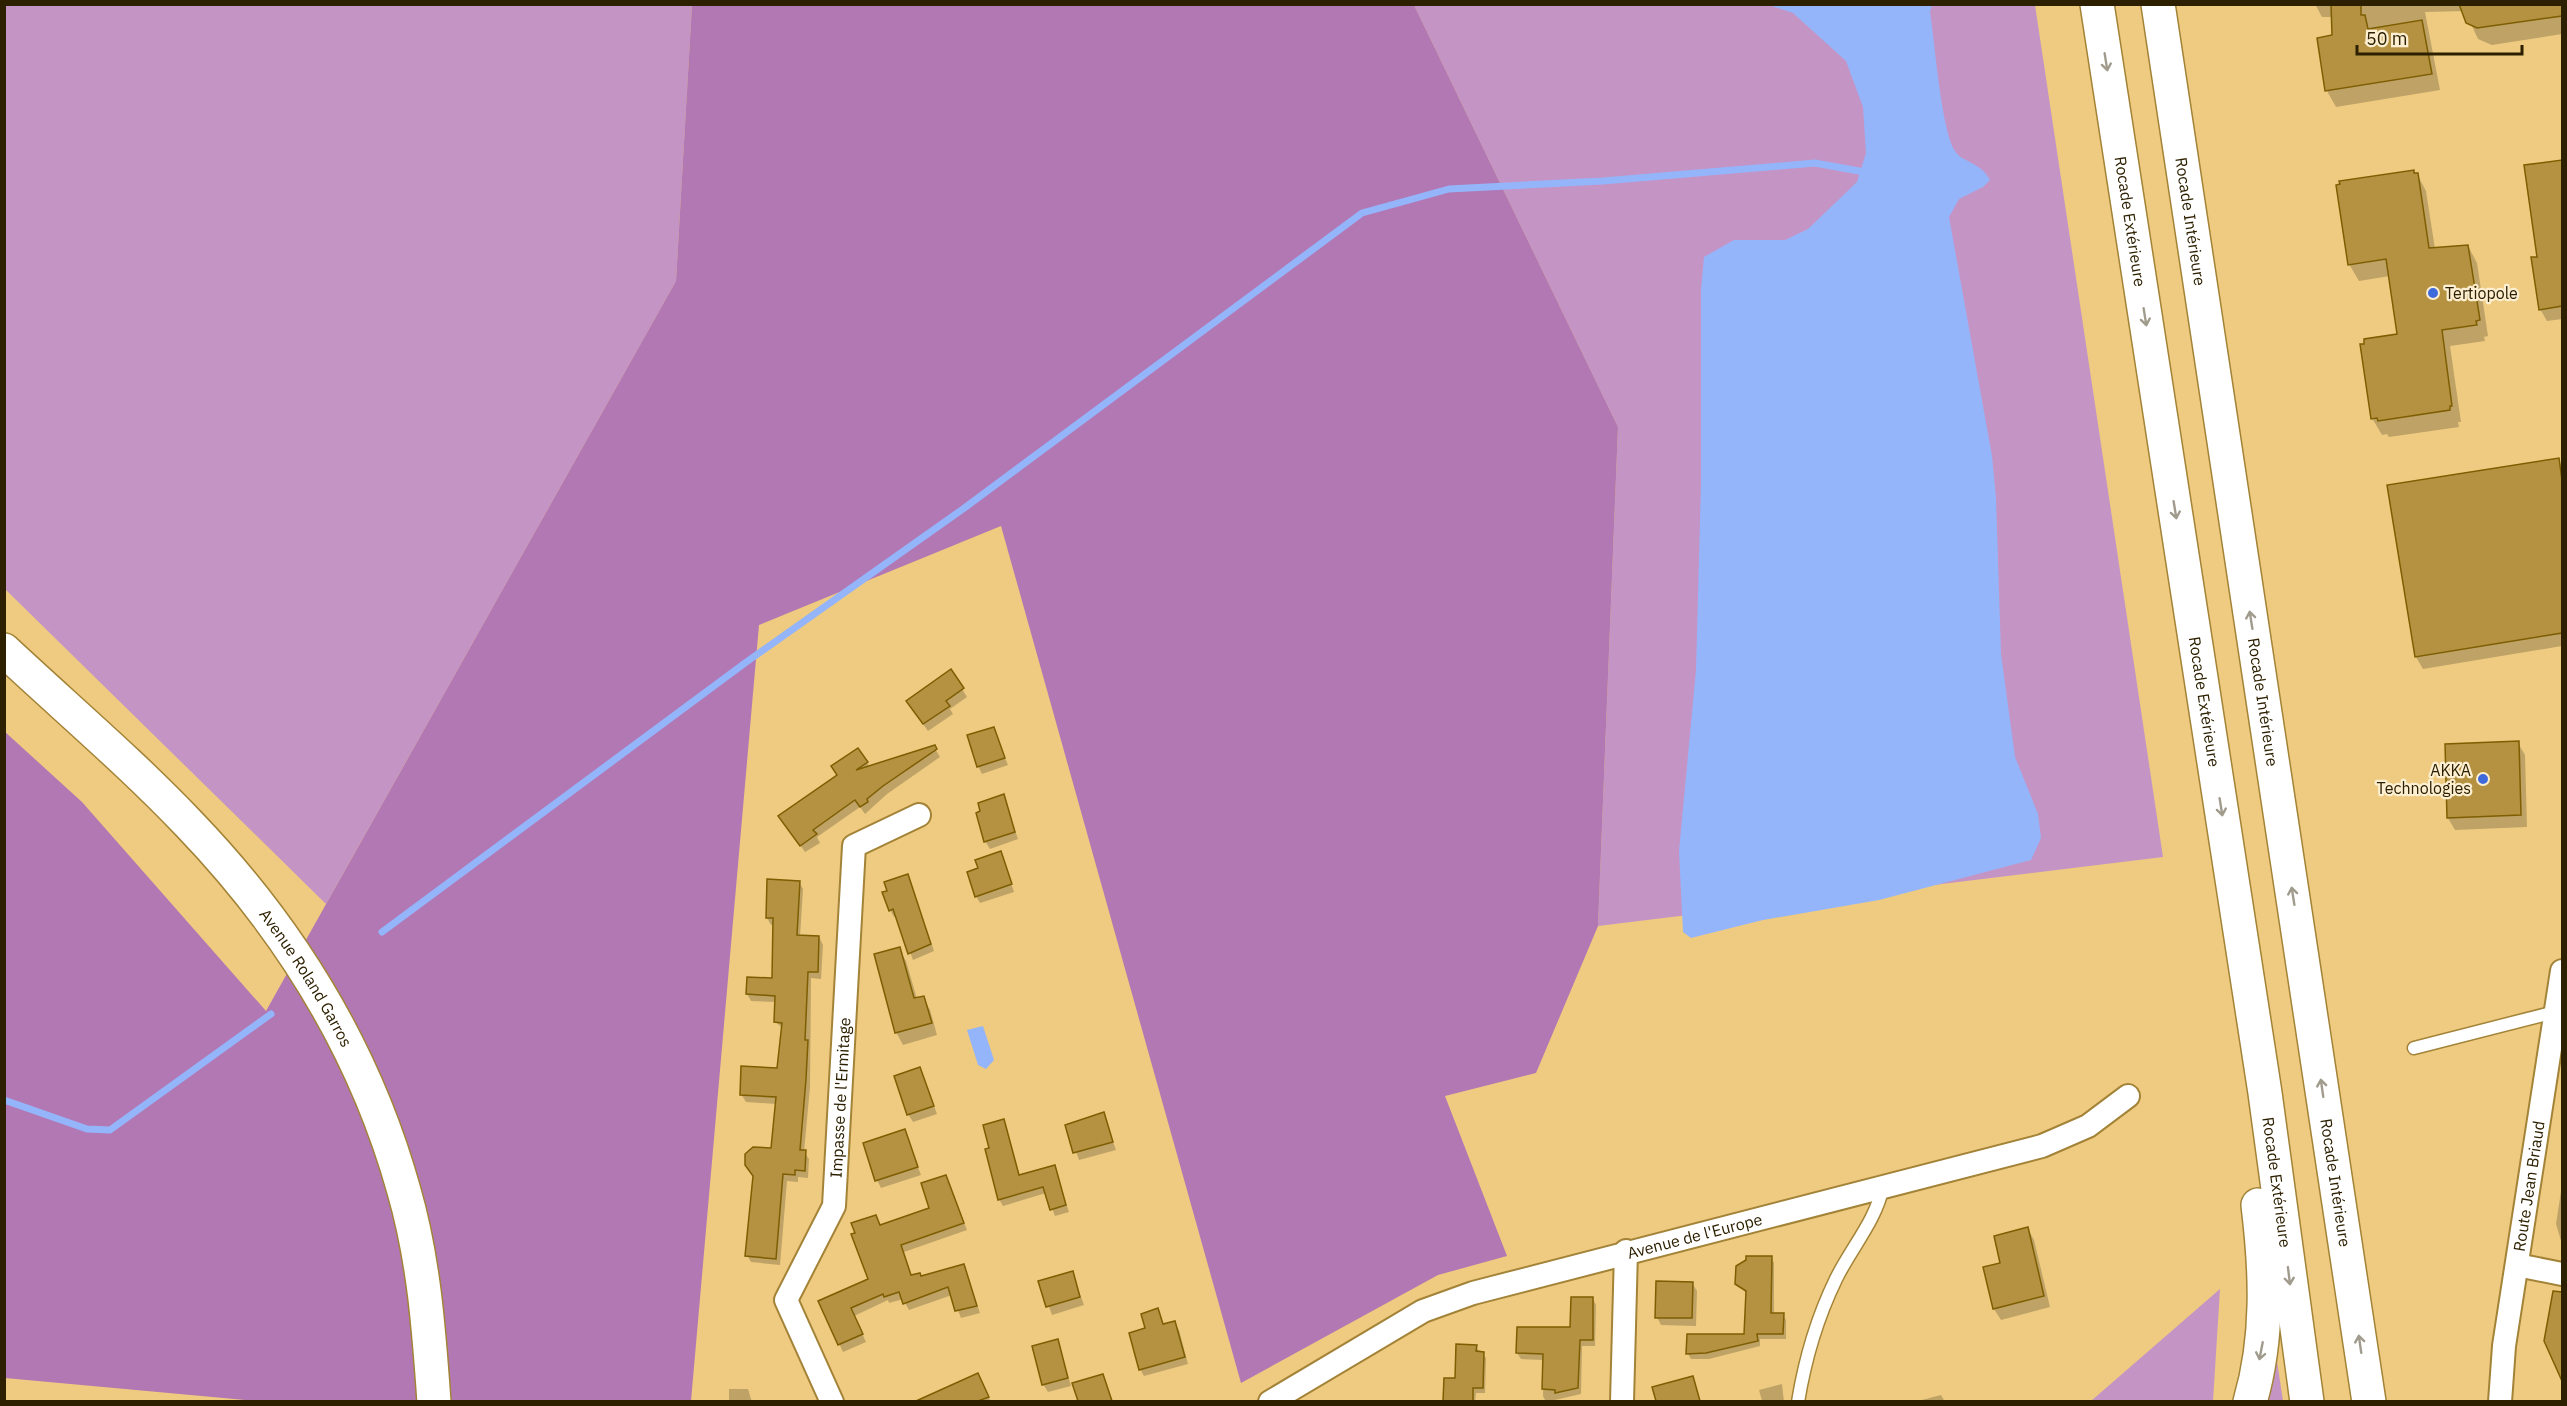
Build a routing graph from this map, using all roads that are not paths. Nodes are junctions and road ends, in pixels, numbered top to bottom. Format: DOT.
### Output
graph roads {
  1 [pos="2097,4"];
  2 [pos="2157,4"];
  3 [pos="4,650"];
  4 [pos="919,815"];
  5 [pos="2562,971"];
  6 [pos="2559,1012"];
  7 [pos="2414,1048"];
  8 [pos="2265,1093"];
  9 [pos="2128,1096"];
  10 [pos="1883,1186"];
  11 [pos="1626,1251"];
  12 [pos="2517,1265"];
  13 [pos="2562,1274"];
  14 [pos="434,1401"];
  15 [pos="832,1401"];
  16 [pos="1270,1401"];
  17 [pos="1622,1401"];
  18 [pos="1798,1401"];
  19 [pos="2250,1401"];
  20 [pos="2307,1401"];
  21 [pos="2369,1401"];
  22 [pos="2500,1401"];
  1 -- 8 [label="main road, Rocade Extérieure, one-way"];
  21 -- 2 [label="main road, Rocade Intérieure, one-way"];
  3 -- 14 [label="main road, Avenue Roland Garros"];
  4 -- 15 [label="street, Impasse de l'Ermitage"];
  5 -- 6 [label="street, Route Jean Briaud"];
  6 -- 7 [label="lane"];
  6 -- 12 [label="street, Route Jean Briaud"];
  8 -- 19 [label="main road, one-way"];
  8 -- 20 [label="main road, Rocade Extérieure, one-way"];
  9 -- 10 [label="street, Avenue de l'Europe"];
  10 -- 11 [label="street, Avenue de l'Europe"];
  10 -- 18 [label="lane"];
  11 -- 16 [label="street, Avenue de l'Europe"];
  11 -- 17 [label="street"];
  12 -- 13 [label="street"];
  12 -- 22 [label="street, Route Jean Briaud"];
}
